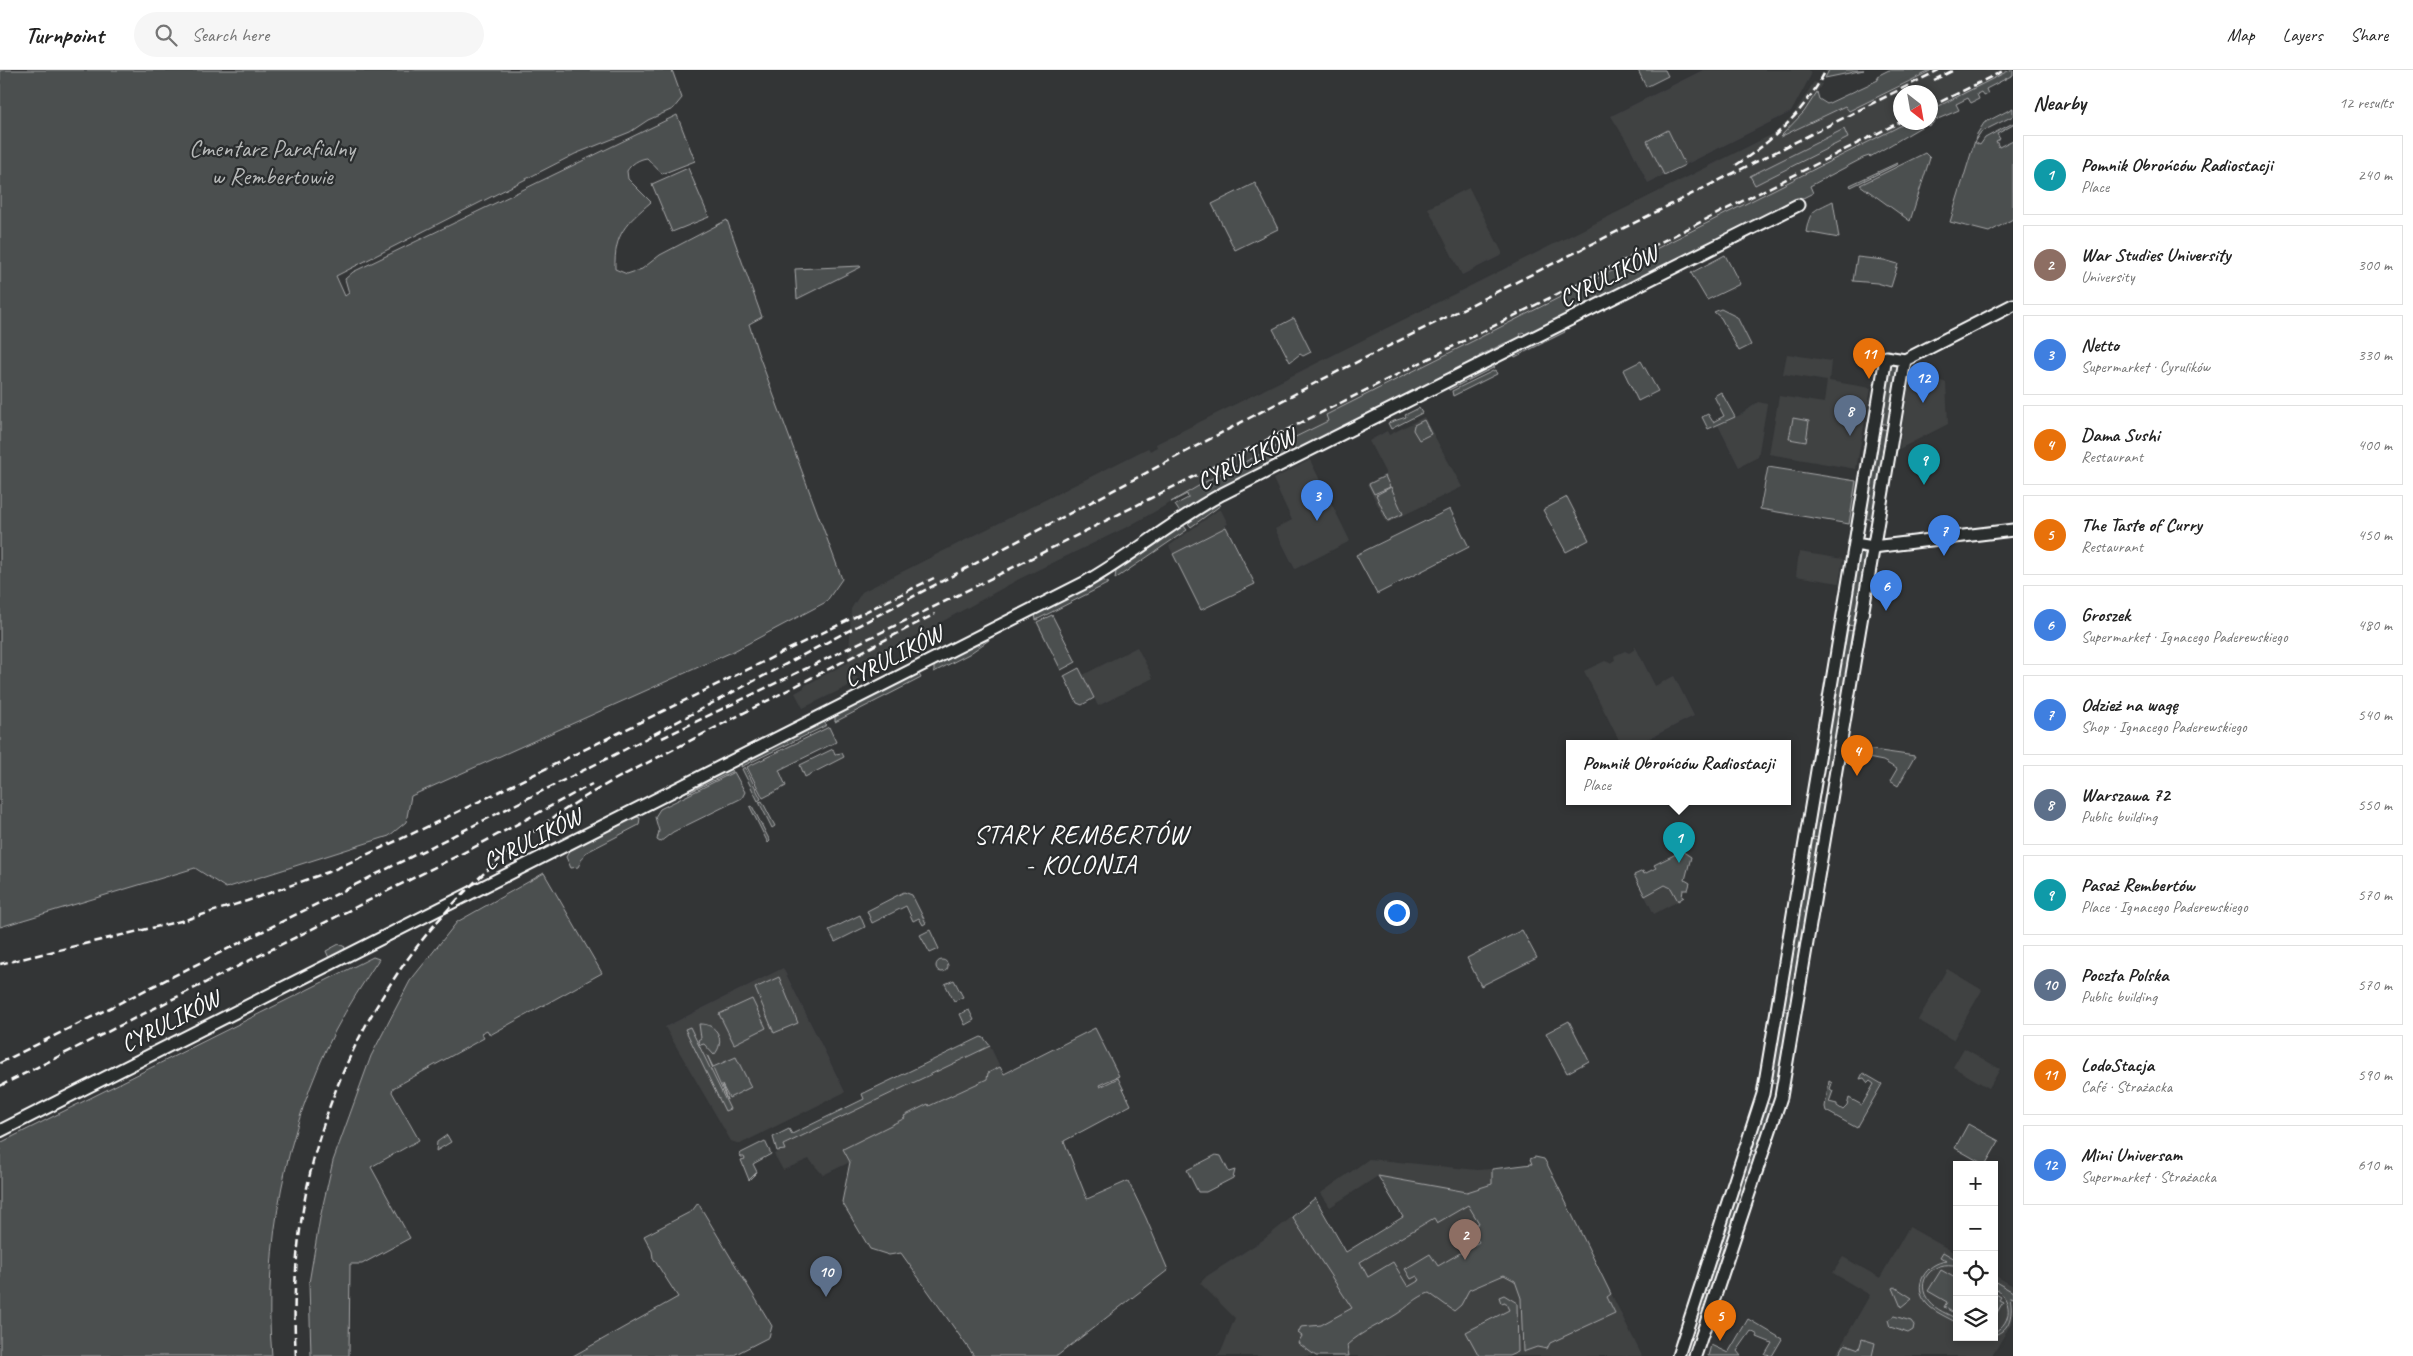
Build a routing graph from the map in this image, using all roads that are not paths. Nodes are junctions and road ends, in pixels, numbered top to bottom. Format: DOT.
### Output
graph roads {
  1 [pos="1798,205"];
  2 [pos="2013,305"];
  3 [pos="1904,360"];
  4 [pos="2013,530"];
  5 [pos="1855,544"];
  6 [pos="1873,547"];
  7 [pos="0,1131"];
  8 [pos="1678,1356"];
  9 [pos="1695,1356"];
  1 -- 7 [label="street, CYRULIKÓW"];
  2 -- 3 [label="street"];
  3 -- 5 [label="street"];
  3 -- 6 [label="street"];
  4 -- 6 [label="street"];
  5 -- 6 [label="street"];
  5 -- 8 [label="street"];
  6 -- 9 [label="street"];
}
